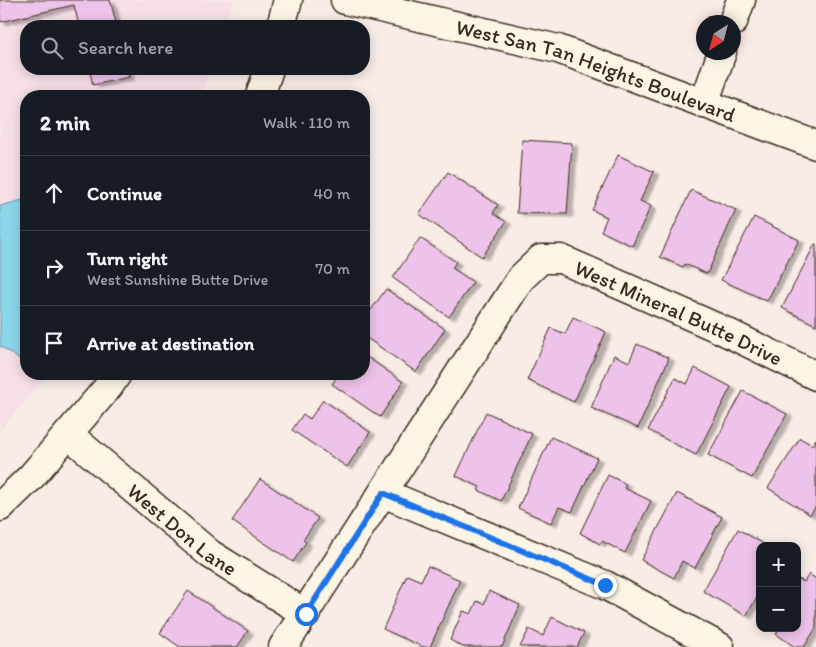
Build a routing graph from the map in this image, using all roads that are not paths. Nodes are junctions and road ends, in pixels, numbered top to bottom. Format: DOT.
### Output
graph roads {
  1 [pos="288,0"];
  2 [pos="345,0"];
  3 [pos="741,0"];
  4 [pos="736,15"];
  5 [pos="283,20"];
  6 [pos="719,60"];
  7 [pos="267,75"];
  8 [pos="262,90"];
  9 [pos="704,104"];
  10 [pos="816,145"];
  11 [pos="816,376"];
  12 [pos="113,380"];
  13 [pos="68,434"];
  14 [pos="383,493"];
  15 [pos="0,507"];
  16 [pos="306,614"];
  17 [pos="283,647"];
  18 [pos="720,647"];
  1 -- 5 [label="street"];
  2 -- 9 [label="street, West San Tan Heights Boulevard"];
  3 -- 4 [label="street"];
  6 -- 9 [label="street"];
  7 -- 8 [label="street"];
  9 -- 10 [label="street, West San Tan Heights Boulevard"];
  11 -- 14 [label="street, West Mineral Butte Drive"];
  12 -- 13 [label="street"];
  13 -- 15 [label="street"];
  13 -- 16 [label="street, West Don Lane"];
  14 -- 16 [label="street"];
  14 -- 18 [label="street"];
  16 -- 17 [label="street"];
}
